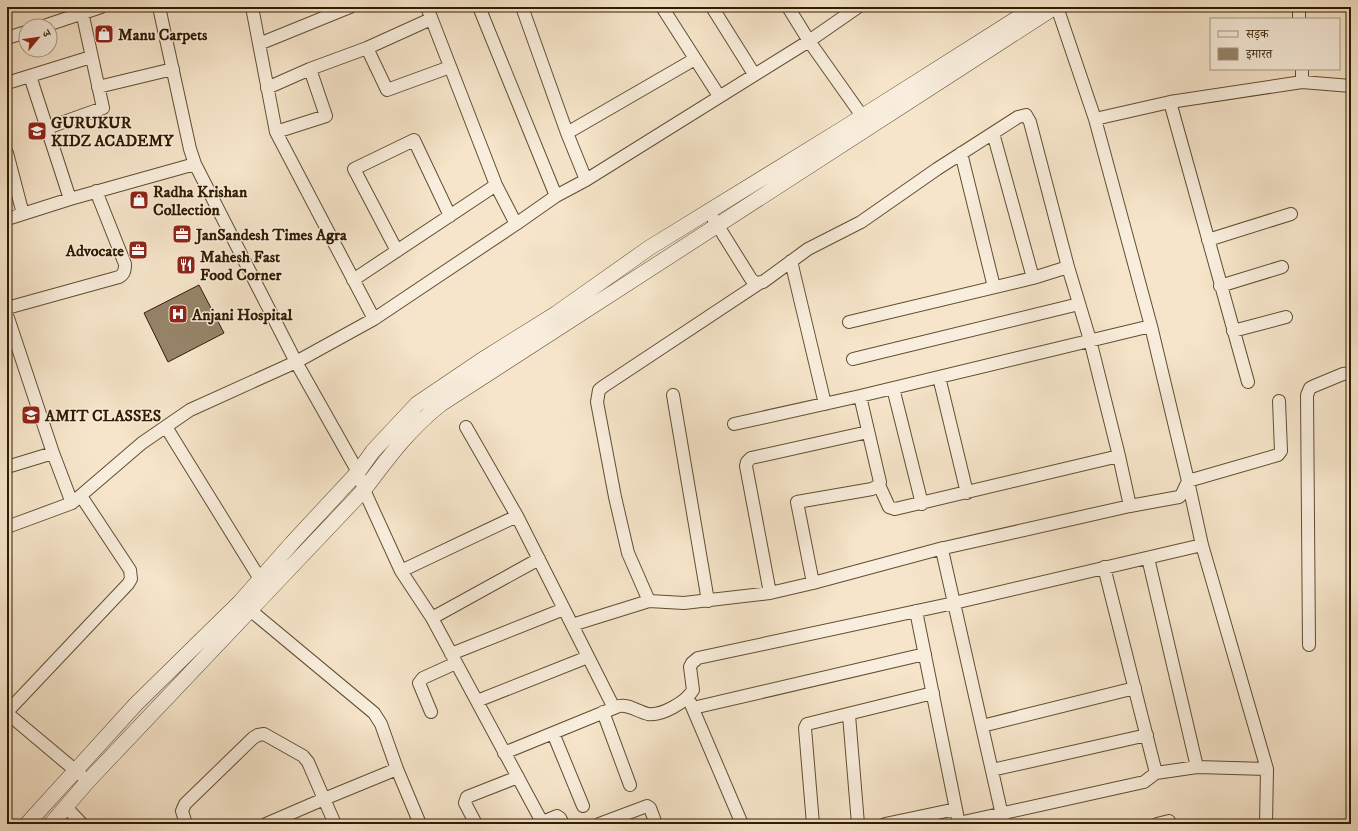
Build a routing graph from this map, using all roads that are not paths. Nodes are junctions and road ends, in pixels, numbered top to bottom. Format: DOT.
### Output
graph roads {
  1 [pos="101,7"];
  2 [pos="159,7"];
  3 [pos="252,7"];
  4 [pos="350,7"];
  5 [pos="427,7"];
  6 [pos="479,7"];
  7 [pos="522,7"];
  8 [pos="662,7"];
  9 [pos="712,7"];
  10 [pos="788,7"];
  11 [pos="858,7"];
  12 [pos="1035,7"];
  13 [pos="1056,7"];
  14 [pos="1299,7"];
  15 [pos="81,10"];
  16 [pos="1299,18"];
  17 [pos="431,19"];
  18 [pos="58,20"];
  19 [pos="18,35"];
  20 [pos="7,38"];
  21 [pos="809,41"];
  22 [pos="259,44"];
  23 [pos="367,48"];
  24 [pos="91,57"];
  25 [pos="695,59"];
  26 [pos="450,67"];
  27 [pos="173,69"];
  28 [pos="310,69"];
  29 [pos="1302,70"];
  30 [pos="754,74"];
  31 [pos="30,76"];
  32 [pos="1302,82"];
  33 [pos="7,83"];
  34 [pos="1351,86"];
  35 [pos="98,87"];
  36 [pos="267,88"];
  37 [pos="719,96"];
  38 [pos="1170,102"];
  39 [pos="1094,119"];
  40 [pos="866,122"];
  41 [pos="47,128"];
  42 [pos="276,132"];
  43 [pos="567,133"];
  44 [pos="993,133"];
  45 [pos="7,153"];
  46 [pos="961,153"];
  47 [pos="195,164"];
  48 [pos="586,180"];
  49 [pos="496,184"];
  50 [pos="96,191"];
  51 [pos="556,196"];
  52 [pos="70,199"];
  53 [pos="709,211"];
  54 [pos="23,214"];
  55 [pos="1291,214"];
  56 [pos="450,216"];
  57 [pos="7,219"];
  58 [pos="516,224"];
  59 [pos="717,225"];
  60 [pos="1208,240"];
  61 [pos="397,251"];
  62 [pos="791,261"];
  63 [pos="1282,267"];
  64 [pos="1068,268"];
  65 [pos="1033,278"];
  66 [pos="353,280"];
  67 [pos="761,282"];
  68 [pos="1220,286"];
  69 [pos="994,287"];
  70 [pos="1079,304"];
  71 [pos="7,308"];
  72 [pos="7,316"];
  73 [pos="1286,317"];
  74 [pos="374,319"];
  75 [pos="849,322"];
  76 [pos="1151,326"];
  77 [pos="1233,331"];
  78 [pos="1090,340"];
  79 [pos="853,359"];
  80 [pos="296,362"];
  81 [pos="1351,373"];
  82 [pos="939,377"];
  83 [pos="1248,382"];
  84 [pos="893,388"];
  85 [pos="673,395"];
  86 [pos="860,396"];
  87 [pos="1279,401"];
  88 [pos="825,404"];
  89 [pos="734,424"];
  90 [pos="166,427"];
  91 [pos="466,427"];
  92 [pos="868,432"];
  93 [pos="53,452"];
  94 [pos="1119,456"];
  95 [pos="7,467"];
  96 [pos="358,472"];
  97 [pos="1188,481"];
  98 [pos="879,485"];
  99 [pos="364,490"];
  100 [pos="967,493"];
  101 [pos="76,500"];
  102 [pos="922,504"];
  103 [pos="1130,506"];
  104 [pos="517,516"];
  105 [pos="7,527"];
  106 [pos="1202,545"];
  107 [pos="943,548"];
  108 [pos="1148,558"];
  109 [pos="539,559"];
  110 [pos="1104,567"];
  111 [pos="401,571"];
  112 [pos="260,579"];
  113 [pos="814,583"];
  114 [pos="770,592"];
  115 [pos="649,601"];
  116 [pos="708,601"];
  117 [pos="954,603"];
  118 [pos="564,609"];
  119 [pos="250,610"];
  120 [pos="916,611"];
  121 [pos="432,618"];
  122 [pos="572,625"];
  123 [pos="1309,645"];
  124 [pos="925,654"];
  125 [pos="588,657"];
  126 [pos="454,659"];
  127 [pos="1135,688"];
  128 [pos="933,693"];
  129 [pos="477,701"];
  130 [pos="691,702"];
  131 [pos="608,710"];
  132 [pos="7,712"];
  133 [pos="431,712"];
  134 [pos="849,715"];
  135 [pos="982,726"];
  136 [pos="553,733"];
  137 [pos="1147,735"];
  138 [pos="504,753"];
  139 [pos="1197,767"];
  140 [pos="397,769"];
  141 [pos="1267,769"];
  142 [pos="76,770"];
  143 [pos="992,770"];
  144 [pos="1156,773"];
  145 [pos="518,777"];
  146 [pos="88,782"];
  147 [pos="630,785"];
  148 [pos="324,799"];
  149 [pos="583,806"];
  150 [pos="956,809"];
  151 [pos="74,818"];
  152 [pos="1003,819"];
  153 [pos="1169,821"];
  154 [pos="540,823"];
  155 [pos="959,823"];
  156 [pos="27,824"];
  157 [pos="50,824"];
  158 [pos="186,824"];
  159 [pos="266,824"];
  160 [pos="335,824"];
  161 [pos="420,824"];
  162 [pos="476,824"];
  163 [pos="563,824"];
  164 [pos="599,824"];
  165 [pos="656,824"];
  166 [pos="742,824"];
  167 [pos="813,824"];
  168 [pos="858,824"];
  169 [pos="885,824"];
  170 [pos="1157,824"];
  171 [pos="1266,824"];
  1 -- 15 [label="street"];
  2 -- 27 [label="street"];
  3 -- 22 [label="street"];
  4 -- 22 [label="street"];
  5 -- 17 [label="street"];
  6 -- 51 [label="street"];
  7 -- 43 [label="street"];
  8 -- 25 [label="street"];
  9 -- 30 [label="street"];
  10 -- 21 [label="street"];
  11 -- 21 [label="street"];
  12 -- 40 [label="street"];
  13 -- 39 [label="street"];
  13 -- 40 [label="street"];
  14 -- 16 [label="street"];
  15 -- 18 [label="street"];
  15 -- 24 [label="street"];
  17 -- 23 [label="street"];
  17 -- 26 [label="street"];
  19 -- 20 [label="street"];
  21 -- 30 [label="street"];
  21 -- 40 [label="street"];
  22 -- 36 [label="street"];
  23 -- 26 [label="street"];
  23 -- 28 [label="street"];
  24 -- 31 [label="street"];
  24 -- 35 [label="street"];
  25 -- 37 [label="street"];
  25 -- 43 [label="street"];
  26 -- 49 [label="street"];
  27 -- 35 [label="street"];
  27 -- 47 [label="street"];
  28 -- 36 [label="street"];
  28 -- 42 [label="street"];
  29 -- 32 [label="street"];
  30 -- 37 [label="street"];
  31 -- 33 [label="street"];
  31 -- 41 [label="street"];
  32 -- 34 [label="street"];
  32 -- 38 [label="street"];
  35 -- 41 [label="street"];
  36 -- 42 [label="street"];
  37 -- 48 [label="street"];
  38 -- 39 [label="street"];
  38 -- 60 [label="street"];
  39 -- 76 [label="street"];
  40 -- 53 [label="street"];
  40 -- 59 [label="street"];
  41 -- 52 [label="street"];
  42 -- 66 [label="street"];
  43 -- 48 [label="street"];
  44 -- 46 [label="street"];
  44 -- 64 [label="street"];
  44 -- 65 [label="street"];
  45 -- 54 [label="street"];
  46 -- 62 [label="street"];
  46 -- 69 [label="street"];
  47 -- 50 [label="street"];
  47 -- 80 [label="street"];
  48 -- 51 [label="street"];
  49 -- 56 [label="street"];
  49 -- 58 [label="street"];
  50 -- 52 [label="street"];
  50 -- 71 [label="street"];
  51 -- 58 [label="street"];
  52 -- 54 [label="street"];
  53 -- 59 [label="street"];
  53 -- 96 [label="street"];
  54 -- 57 [label="street"];
  55 -- 60 [label="street"];
  56 -- 61 [label="street"];
  56 -- 61 [label="street"];
  58 -- 74 [label="street"];
  59 -- 67 [label="street"];
  59 -- 99 [label="street"];
  60 -- 68 [label="street"];
  61 -- 66 [label="street"];
  62 -- 67 [label="street"];
  62 -- 88 [label="street"];
  63 -- 68 [label="street"];
  64 -- 65 [label="street"];
  64 -- 70 [label="street"];
  65 -- 69 [label="street"];
  66 -- 74 [label="street"];
  67 -- 115 [label="street"];
  68 -- 77 [label="street"];
  69 -- 75 [label="street"];
  70 -- 78 [label="street"];
  70 -- 79 [label="street"];
  72 -- 93 [label="street"];
  73 -- 77 [label="street"];
  74 -- 80 [label="street"];
  76 -- 78 [label="street"];
  76 -- 97 [label="street"];
  77 -- 83 [label="street"];
  78 -- 82 [label="street"];
  78 -- 94 [label="street"];
  80 -- 90 [label="street"];
  80 -- 96 [label="street"];
  81 -- 123 [label="street"];
  82 -- 84 [label="street"];
  82 -- 100 [label="street"];
  84 -- 86 [label="street"];
  84 -- 102 [label="street"];
  85 -- 116 [label="street"];
  86 -- 88 [label="street"];
  86 -- 92 [label="street"];
  87 -- 97 [label="street"];
  88 -- 89 [label="street"];
  90 -- 101 [label="street"];
  90 -- 112 [label="street"];
  91 -- 104 [label="street"];
  92 -- 98 [label="street"];
  92 -- 114 [label="street"];
  93 -- 95 [label="street"];
  93 -- 101 [label="street"];
  94 -- 100 [label="street"];
  94 -- 103 [label="street"];
  96 -- 99 [label="street"];
  96 -- 112 [label="street"];
  97 -- 103 [label="street"];
  97 -- 106 [label="street"];
  98 -- 102 [label="street"];
  98 -- 113 [label="street"];
  99 -- 111 [label="street"];
  99 -- 119 [label="street"];
  100 -- 102 [label="street"];
  101 -- 105 [label="street"];
  101 -- 132 [label="street"];
  103 -- 107 [label="street"];
  104 -- 109 [label="street"];
  104 -- 111 [label="street"];
  106 -- 108 [label="street"];
  106 -- 141 [label="street"];
  107 -- 113 [label="street"];
  107 -- 117 [label="street"];
  108 -- 110 [label="street"];
  108 -- 139 [label="street"];
  109 -- 118 [label="street"];
  109 -- 121 [label="street"];
  110 -- 117 [label="street"];
  110 -- 127 [label="street"];
  111 -- 121 [label="street"];
  112 -- 142 [label="street"];
  113 -- 114 [label="street"];
  114 -- 116 [label="street"];
  115 -- 116 [label="street"];
  115 -- 122 [label="street"];
  117 -- 120 [label="street"];
  117 -- 135 [label="street"];
  118 -- 122 [label="street"];
  118 -- 126 [label="street"];
  119 -- 140 [label="street"];
  119 -- 146 [label="street"];
  120 -- 124 [label="street"];
  120 -- 130 [label="street"];
  121 -- 126 [label="street"];
  122 -- 125 [label="street"];
  124 -- 128 [label="street"];
  124 -- 130 [label="street"];
  125 -- 129 [label="street"];
  125 -- 131 [label="street"];
  126 -- 129 [label="street"];
  126 -- 133 [label="street"];
  127 -- 135 [label="street"];
  127 -- 137 [label="street"];
  128 -- 134 [label="street"];
  128 -- 150 [label="street"];
  129 -- 138 [label="street"];
  130 -- 131 [label="street"];
  130 -- 166 [label="street"];
  131 -- 136 [label="street"];
  131 -- 147 [label="street"];
  132 -- 142 [label="street"];
  134 -- 167 [label="street"];
  134 -- 168 [label="street"];
  135 -- 143 [label="street"];
  136 -- 138 [label="street"];
  136 -- 149 [label="street"];
  137 -- 143 [label="street"];
  137 -- 144 [label="street"];
  138 -- 145 [label="street"];
  139 -- 141 [label="street"];
  139 -- 144 [label="street"];
  140 -- 148 [label="street"];
  140 -- 161 [label="street"];
  141 -- 171 [label="street"];
  142 -- 146 [label="street"];
  142 -- 156 [label="street"];
  143 -- 152 [label="street"];
  144 -- 152 [label="street"];
  145 -- 154 [label="street"];
  145 -- 162 [label="street"];
  146 -- 151 [label="street"];
  148 -- 158 [label="street"];
  148 -- 159 [label="street"];
  148 -- 160 [label="street"];
  150 -- 155 [label="street"];
  150 -- 169 [label="street"];
  151 -- 157 [label="street"];
  152 -- 155 [label="street"];
  153 -- 170 [label="street"];
  154 -- 163 [label="street"];
  164 -- 165 [label="street"];
}
